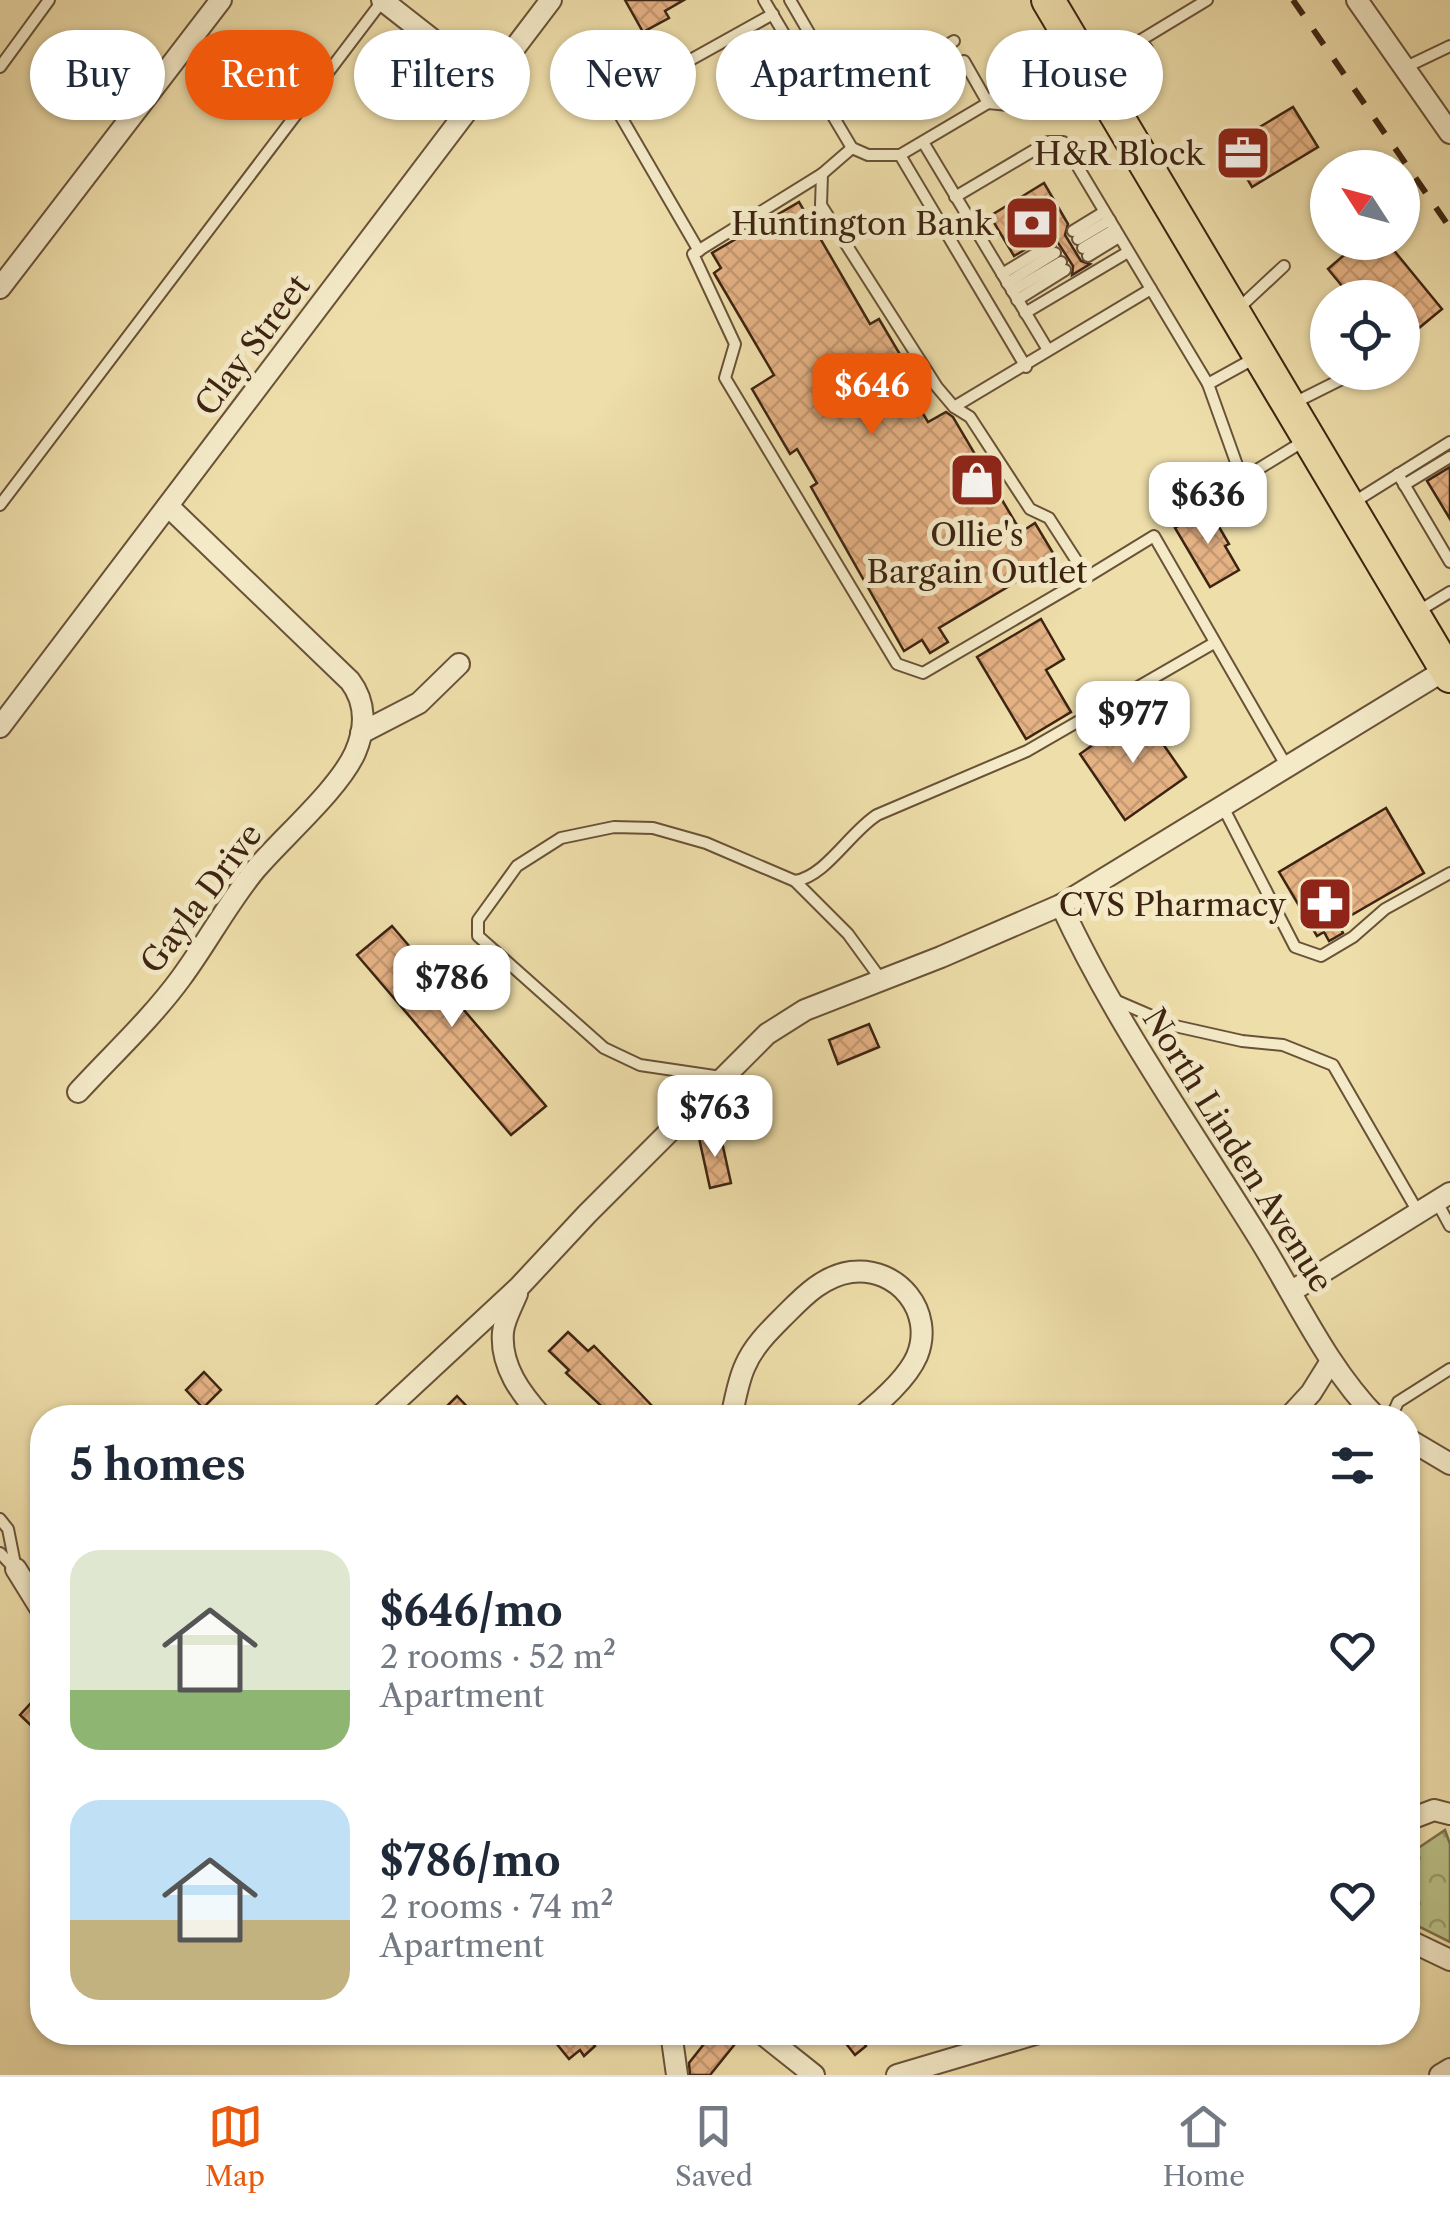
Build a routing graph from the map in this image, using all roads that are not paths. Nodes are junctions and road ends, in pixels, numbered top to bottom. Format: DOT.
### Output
graph roads {
  1 [pos="49,0"];
  2 [pos="221,0"];
  3 [pos="383,0"];
  4 [pos="551,0"];
  5 [pos="764,0"];
  6 [pos="790,0"];
  7 [pos="1048,0"];
  8 [pos="1207,0"];
  9 [pos="1356,0"];
  10 [pos="773,14"];
  11 [pos="421,30"];
  12 [pos="528,30"];
  13 [pos="807,30"];
  14 [pos="1065,30"];
  15 [pos="1163,31"];
  16 [pos="1450,46"];
  17 [pos="966,65"];
  18 [pos="0,67"];
  19 [pos="1404,68"];
  20 [pos="986,100"];
  21 [pos="986,104"];
  22 [pos="460,120"];
  23 [pos="1119,120"];
  24 [pos="1450,132"];
  25 [pos="923,142"];
  26 [pos="852,148"];
  27 [pos="900,155"];
  28 [pos="822,174"];
  29 [pos="955,196"];
  30 [pos="1112,224"];
  31 [pos="699,251"];
  32 [pos="1128,252"];
  33 [pos="1284,266"];
  34 [pos="1009,287"];
  35 [pos="0,288"];
  36 [pos="1151,289"];
  37 [pos="1234,312"];
  38 [pos="1025,313"];
  39 [pos="1048,350"];
  40 [pos="1260,355"];
  41 [pos="1026,367"];
  42 [pos="1208,384"];
  43 [pos="1319,390"];
  44 [pos="1290,404"];
  45 [pos="954,407"];
  46 [pos="1310,438"];
  47 [pos="1450,442"];
  48 [pos="1450,457"];
  49 [pos="1163,476"];
  50 [pos="1242,479"];
  51 [pos="1401,480"];
  52 [pos="0,505"];
  53 [pos="168,506"];
  54 [pos="1349,506"];
  55 [pos="1450,562"];
  56 [pos="1087,577"];
  57 [pos="1450,592"];
  58 [pos="1413,614"];
  59 [pos="1214,643"];
  60 [pos="459,664"];
  61 [pos="1449,671"];
  62 [pos="0,727"];
  63 [pos="361,734"];
  64 [pos="1288,767"];
  65 [pos="1223,807"];
  66 [pos="1450,873"];
  67 [pos="794,881"];
  68 [pos="1061,905"];
  69 [pos="880,978"];
  70 [pos="1110,998"];
  71 [pos="721,1077"];
  72 [pos="78,1092"];
  73 [pos="1435,1202"];
  74 [pos="1450,1226"];
  75 [pos="520,1287"];
  76 [pos="1292,1291"];
  77 [pos="1331,1361"];
  78 [pos="1450,1369"];
  79 [pos="392,1405"];
  80 [pos="531,1405"];
  81 [pos="734,1405"];
  82 [pos="873,1405"];
  83 [pos="1300,1405"];
  84 [pos="1364,1405"];
  85 [pos="1397,1405"];
  86 [pos="1420,1447"];
  87 [pos="1450,1464"];
  88 [pos="0,1519"];
  89 [pos="0,1554"];
  90 [pos="16,1569"];
  91 [pos="30,1592"];
  92 [pos="1450,1814"];
  93 [pos="1420,1815"];
  94 [pos="1420,1946"];
  95 [pos="1450,1960"];
  96 [pos="674,2045"];
  97 [pos="776,2045"];
  98 [pos="998,2045"];
  99 [pos="1450,2068"];
  100 [pos="677,2075"];
  101 [pos="814,2075"];
  102 [pos="897,2075"];
  103 [pos="1440,2075"];
  1 -- 18 [label="lane"];
  2 -- 35 [label="street"];
  3 -- 11 [label="street"];
  3 -- 52 [label="lane"];
  4 -- 12 [label="street, Clay Street"];
  5 -- 10 [label="lane"];
  6 -- 13 [label="lane"];
  7 -- 14 [label="main road"];
  8 -- 15 [label="lane"];
  9 -- 19 [label="street"];
  10 -- 26 [label="lane"];
  10 -- 31 [label="lane"];
  16 -- 19 [label="lane"];
  17 -- 20 [label="lane"];
  19 -- 24 [label="street"];
  21 -- 25 [label="lane"];
  22 -- 53 [label="street, Clay Street"];
  23 -- 37 [label="main road"];
  25 -- 27 [label="lane"];
  25 -- 29 [label="lane"];
  26 -- 27 [label="lane"];
  26 -- 28 [label="lane"];
  27 -- 41 [label="lane"];
  28 -- 31 [label="lane"];
  28 -- 45 [label="lane"];
  29 -- 30 [label="lane"];
  29 -- 34 [label="lane"];
  30 -- 30 [label="lane"];
  30 -- 32 [label="lane"];
  31 -- 56 [label="lane"];
  32 -- 36 [label="lane"];
  32 -- 38 [label="lane"];
  33 -- 37 [label="lane"];
  34 -- 34 [label="lane"];
  34 -- 38 [label="lane"];
  36 -- 39 [label="lane"];
  36 -- 42 [label="lane"];
  37 -- 40 [label="main road"];
  38 -- 39 [label="lane"];
  39 -- 41 [label="lane"];
  40 -- 42 [label="lane"];
  40 -- 44 [label="main road"];
  41 -- 45 [label="lane"];
  42 -- 50 [label="lane"];
  43 -- 44 [label="lane"];
  44 -- 46 [label="main road"];
  45 -- 56 [label="lane"];
  46 -- 50 [label="lane"];
  46 -- 54 [label="main road"];
  47 -- 51 [label="lane"];
  48 -- 51 [label="lane"];
  49 -- 50 [label="lane"];
  51 -- 54 [label="lane"];
  51 -- 55 [label="lane"];
  53 -- 62 [label="street, Clay Street"];
  53 -- 63 [label="street"];
  54 -- 58 [label="main road"];
  56 -- 59 [label="lane"];
  57 -- 58 [label="lane"];
  58 -- 61 [label="main road"];
  59 -- 64 [label="lane"];
  59 -- 67 [label="lane"];
  60 -- 63 [label="street"];
  61 -- 64 [label="street"];
  63 -- 72 [label="street, Gayla Drive"];
  64 -- 65 [label="street"];
  65 -- 66 [label="lane"];
  65 -- 68 [label="street"];
  67 -- 69 [label="lane"];
  67 -- 71 [label="lane"];
  68 -- 69 [label="street"];
  68 -- 70 [label="street, North Linden Avenue"];
  69 -- 71 [label="street"];
  70 -- 73 [label="lane"];
  70 -- 76 [label="street, North Linden Avenue"];
  71 -- 75 [label="street"];
  73 -- 74 [label="lane"];
  73 -- 76 [label="street"];
  75 -- 79 [label="street"];
  75 -- 80 [label="street"];
  76 -- 77 [label="street, North Linden Avenue"];
  77 -- 83 [label="street"];
  77 -- 84 [label="street, North Linden Avenue"];
  78 -- 85 [label="lane"];
  81 -- 82 [label="street"];
  86 -- 87 [label="street"];
  88 -- 90 [label="lane"];
  89 -- 90 [label="lane"];
  90 -- 91 [label="street"];
  92 -- 93 [label="street"];
  94 -- 95 [label="street"];
  96 -- 100 [label="street"];
  97 -- 101 [label="street"];
  98 -- 102 [label="street"];
  99 -- 103 [label="street"];
}
